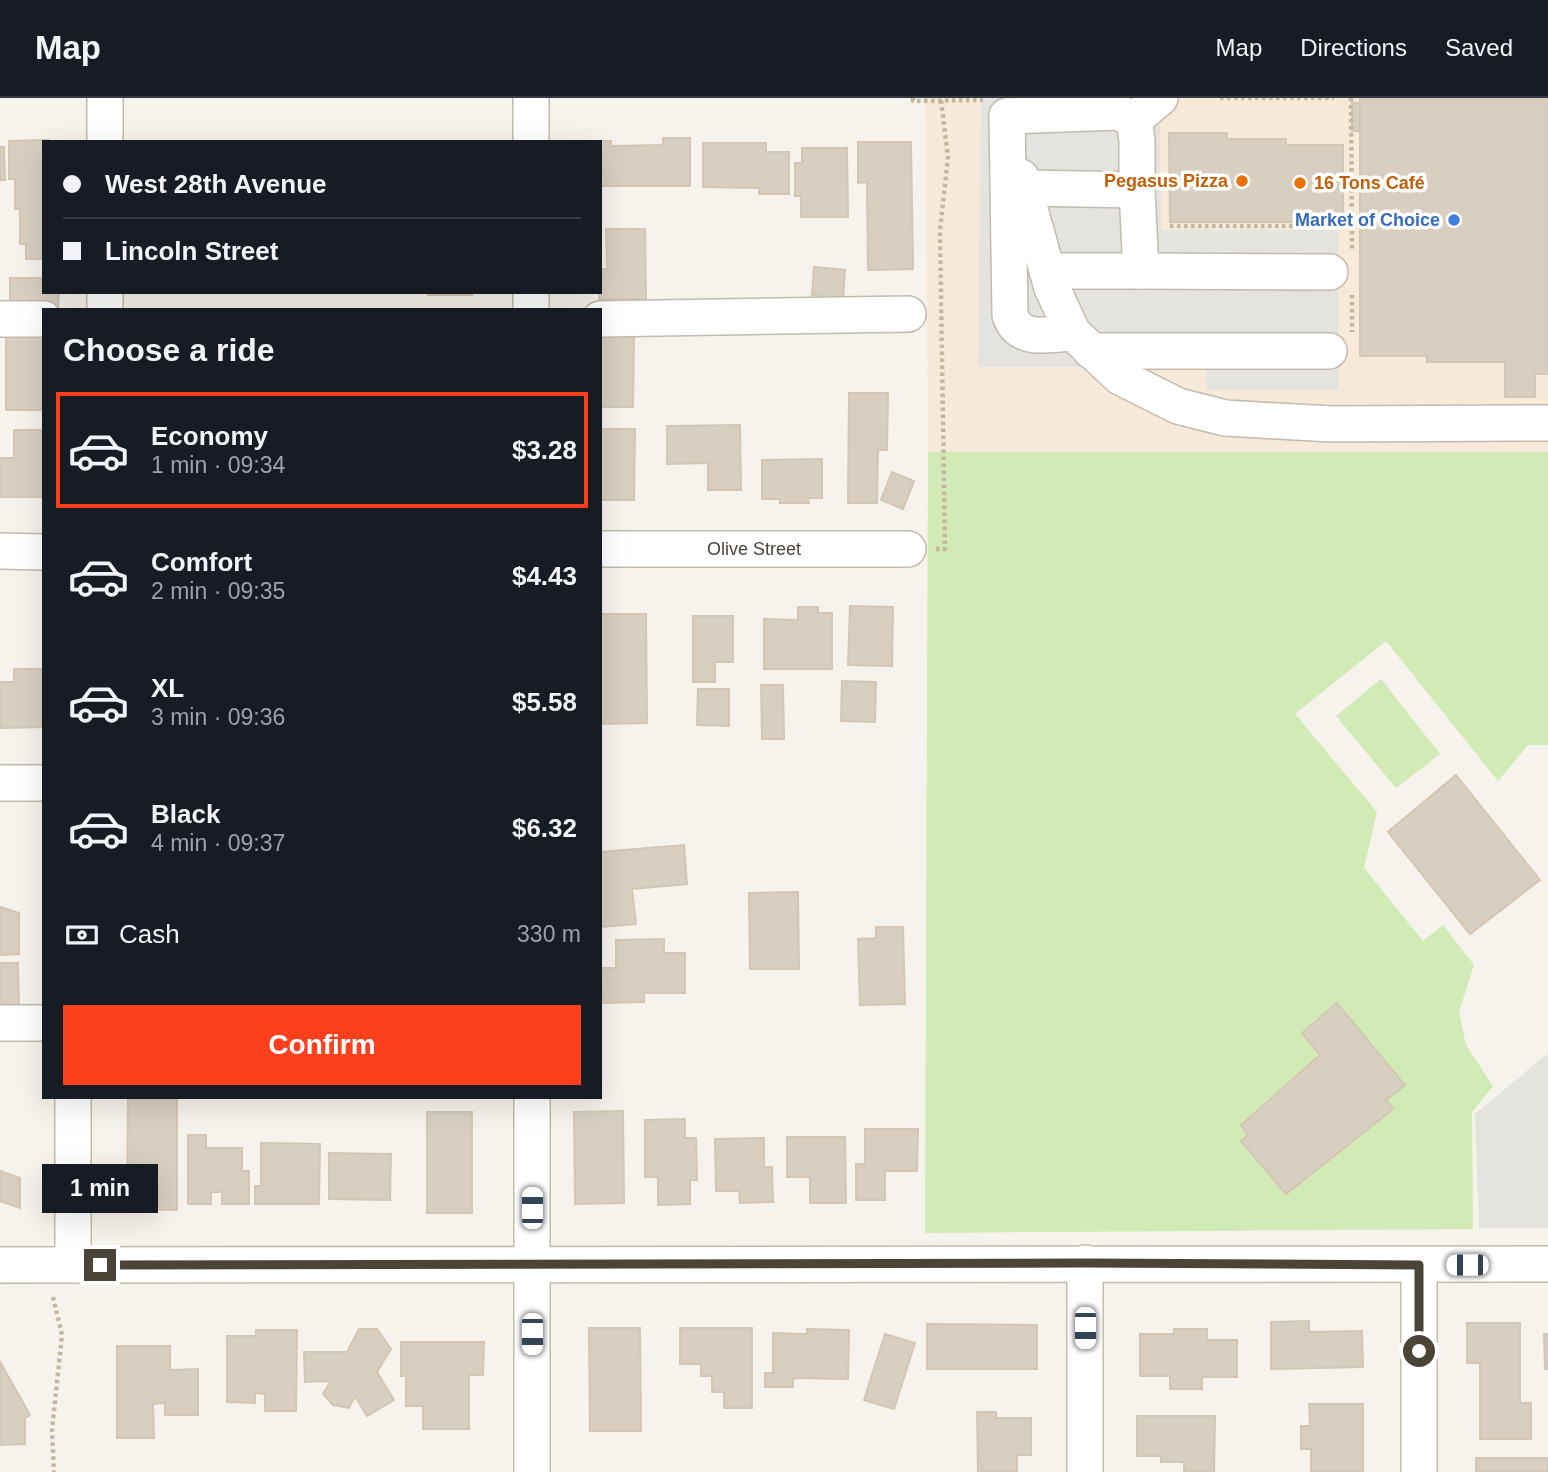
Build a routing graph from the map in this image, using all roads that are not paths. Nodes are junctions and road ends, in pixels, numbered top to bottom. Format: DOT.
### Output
graph roads {
  1 [pos="105,98"];
  2 [pos="531,98"];
  3 [pos="1160,98"];
  4 [pos="990,104"];
  5 [pos="1134,120"];
  6 [pos="105,140"];
  7 [pos="531,140"];
  8 [pos="1023,188"];
  9 [pos="1137,190"];
  10 [pos="1047,271"];
  11 [pos="1141,271"];
  12 [pos="1345,273"];
  13 [pos="908,314"];
  14 [pos="0,319"];
  15 [pos="42,319"];
  16 [pos="602,319"];
  17 [pos="1082,342"];
  18 [pos="1341,344"];
  19 [pos="1548,423"];
  20 [pos="602,549"];
  21 [pos="908,549"];
  22 [pos="0,551"];
  23 [pos="42,552"];
  24 [pos="0,783"];
  25 [pos="42,783"];
  26 [pos="0,1023"];
  27 [pos="42,1023"];
  28 [pos="73,1099"];
  29 [pos="532,1099"];
  30 [pos="1085,1263"];
  31 [pos="532,1264"];
  32 [pos="1548,1264"];
  33 [pos="0,1265"];
  34 [pos="63,1265"];
  35 [pos="1419,1265"];
  36 [pos="532,1472"];
  37 [pos="1085,1472"];
  38 [pos="1419,1472"];
  1 -- 6 [label="street"];
  2 -- 7 [label="street"];
  3 -- 5 [label="street"];
  4 -- 5 [label="street"];
  4 -- 8 [label="street"];
  4 -- 17 [label="street"];
  5 -- 9 [label="street"];
  8 -- 9 [label="street"];
  8 -- 10 [label="street"];
  9 -- 11 [label="street"];
  10 -- 11 [label="street"];
  10 -- 17 [label="street"];
  11 -- 12 [label="street"];
  13 -- 16 [label="street"];
  14 -- 15 [label="street"];
  17 -- 18 [label="street"];
  17 -- 19 [label="street"];
  20 -- 21 [label="street, Olive Street"];
  22 -- 23 [label="street"];
  24 -- 25 [label="street"];
  26 -- 27 [label="street"];
  28 -- 34 [label="street"];
  29 -- 31 [label="street"];
  30 -- 31 [label="street"];
  30 -- 35 [label="street"];
  30 -- 37 [label="street"];
  31 -- 34 [label="street"];
  31 -- 36 [label="street"];
  32 -- 35 [label="street"];
  33 -- 34 [label="street"];
  35 -- 38 [label="street"];
}
